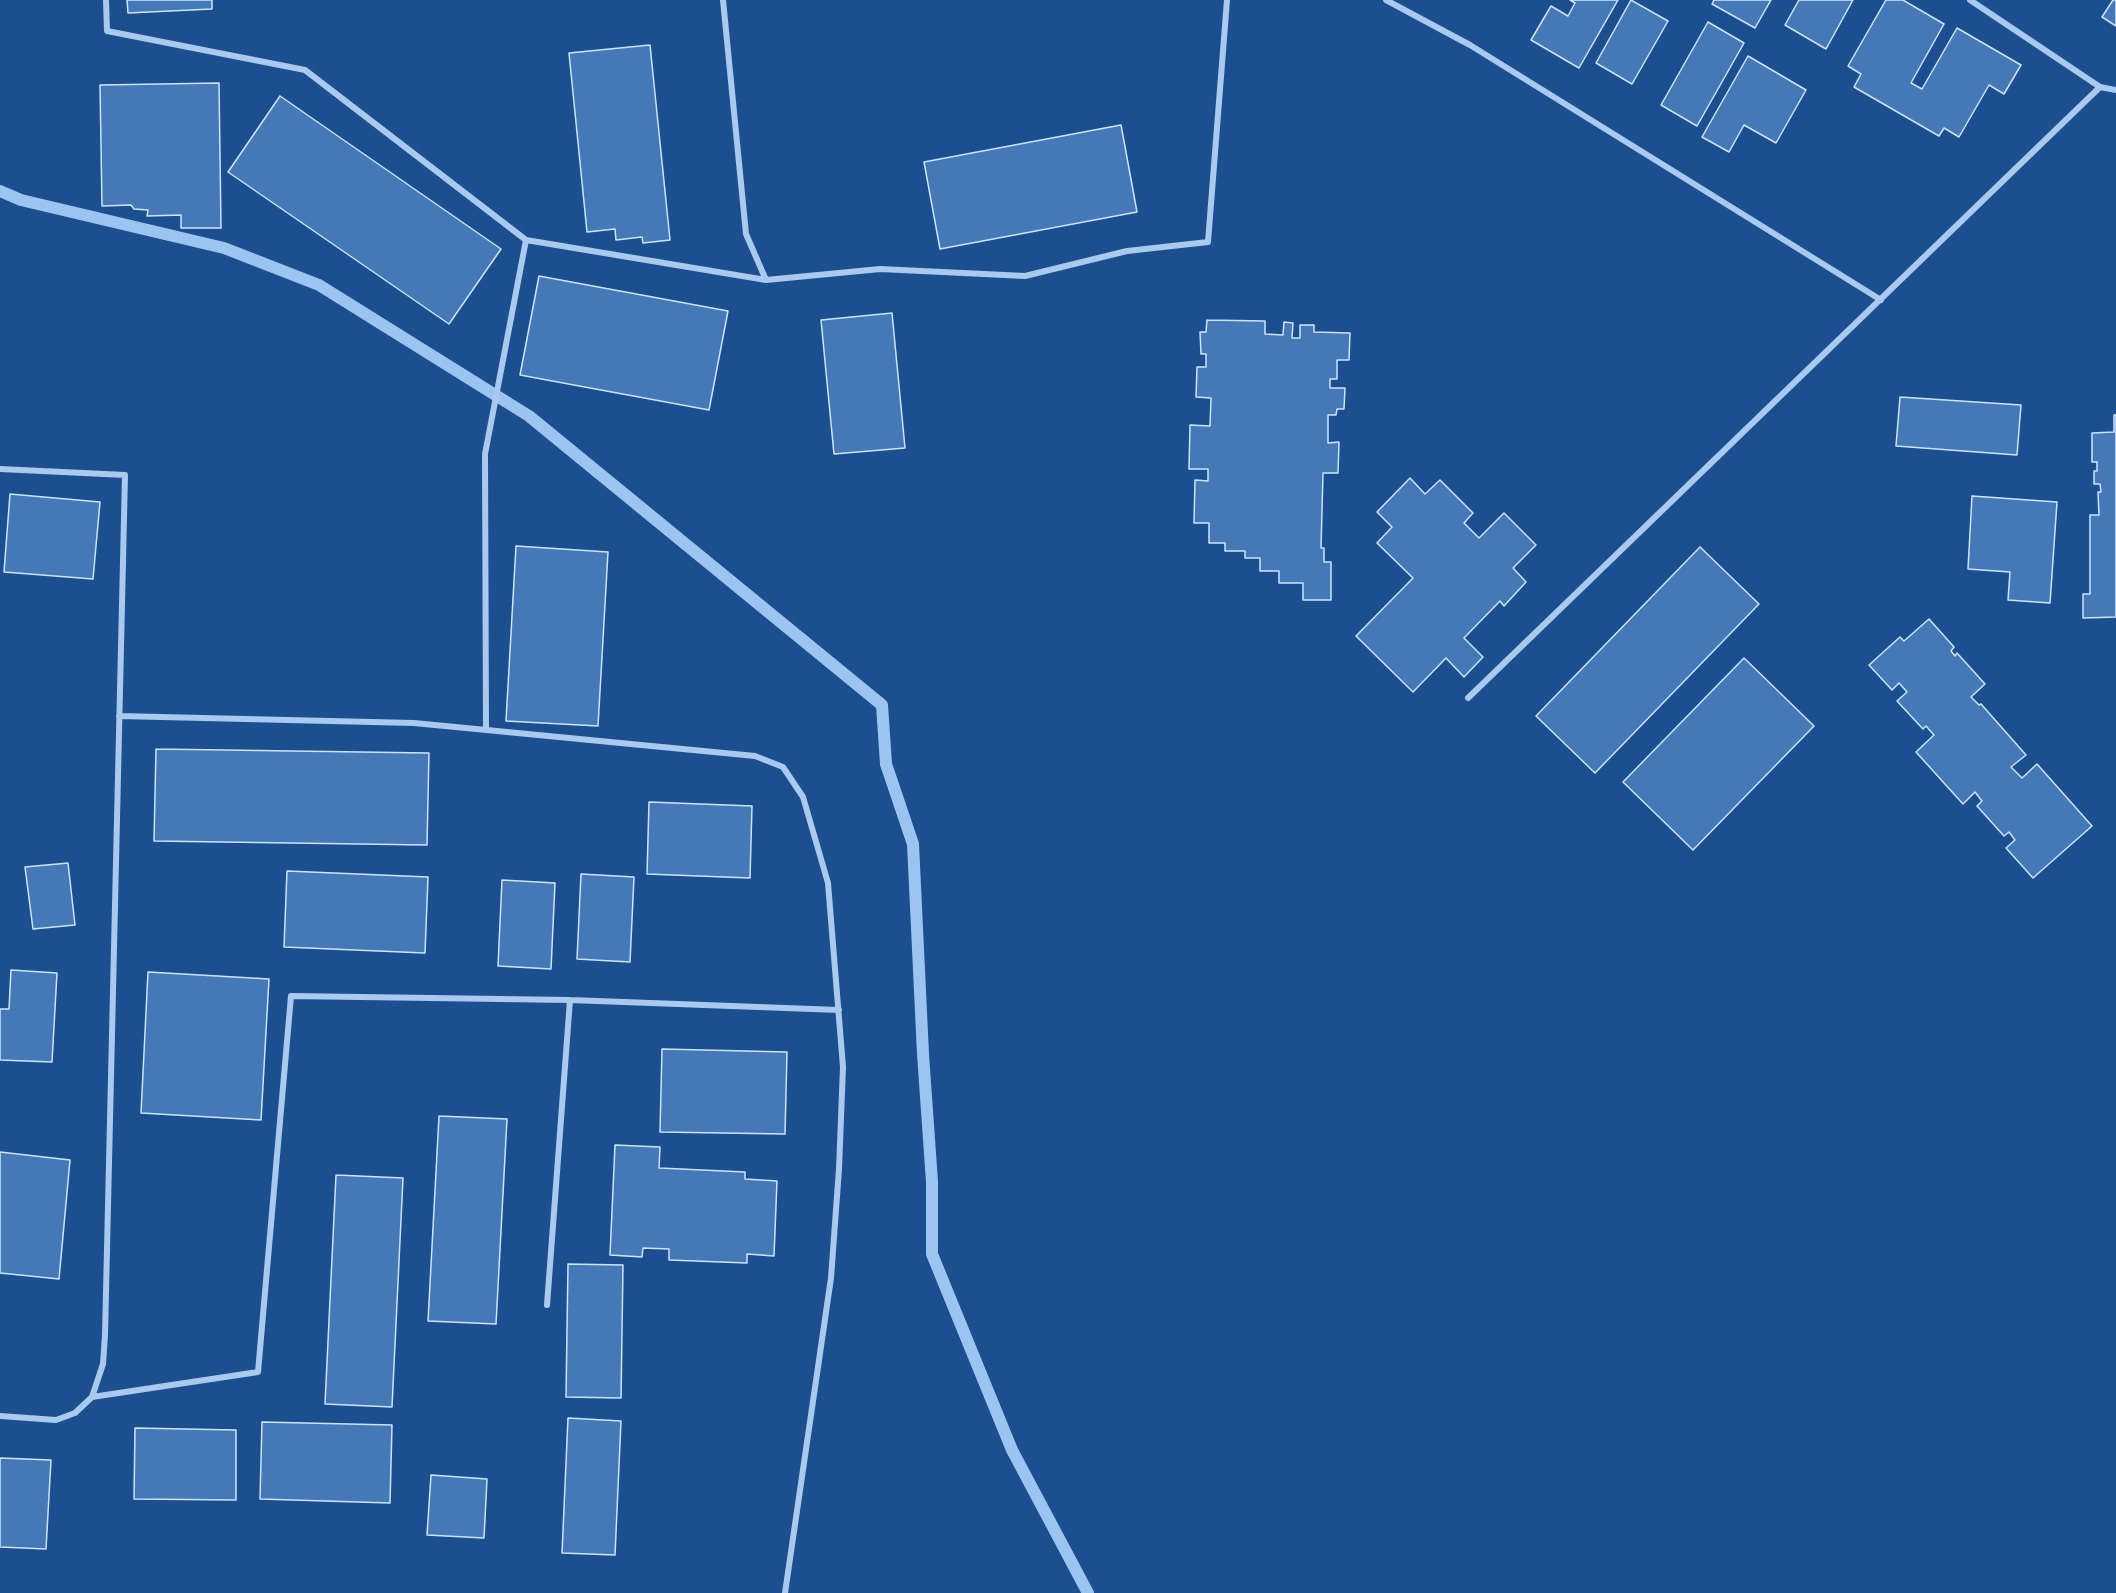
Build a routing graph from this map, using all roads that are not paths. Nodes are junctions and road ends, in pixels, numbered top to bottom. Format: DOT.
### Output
graph roads {
  1 [pos="106,0"];
  2 [pos="723,0"];
  3 [pos="1227,0"];
  4 [pos="1386,0"];
  5 [pos="1970,0"];
  6 [pos="2100,87"];
  7 [pos="2116,90"];
  8 [pos="526,240"];
  9 [pos="766,280"];
  10 [pos="1881,300"];
  11 [pos="0,468"];
  12 [pos="1468,698"];
  13 [pos="119,716"];
  14 [pos="486,729"];
  15 [pos="570,1000"];
  16 [pos="839,1010"];
  17 [pos="547,1305"];
  18 [pos="92,1397"];
  19 [pos="0,1416"];
  20 [pos="785,1593"];
  1 -- 8 [label="street"];
  2 -- 9 [label="street"];
  3 -- 9 [label="street"];
  4 -- 10 [label="street"];
  5 -- 6 [label="street"];
  6 -- 7 [label="street"];
  6 -- 10 [label="street"];
  8 -- 9 [label="street"];
  8 -- 14 [label="street"];
  10 -- 12 [label="street"];
  11 -- 13 [label="street"];
  13 -- 14 [label="street"];
  13 -- 18 [label="street"];
  14 -- 16 [label="street"];
  15 -- 16 [label="street"];
  15 -- 17 [label="street"];
  15 -- 18 [label="street"];
  16 -- 20 [label="street"];
  18 -- 19 [label="street"];
}
